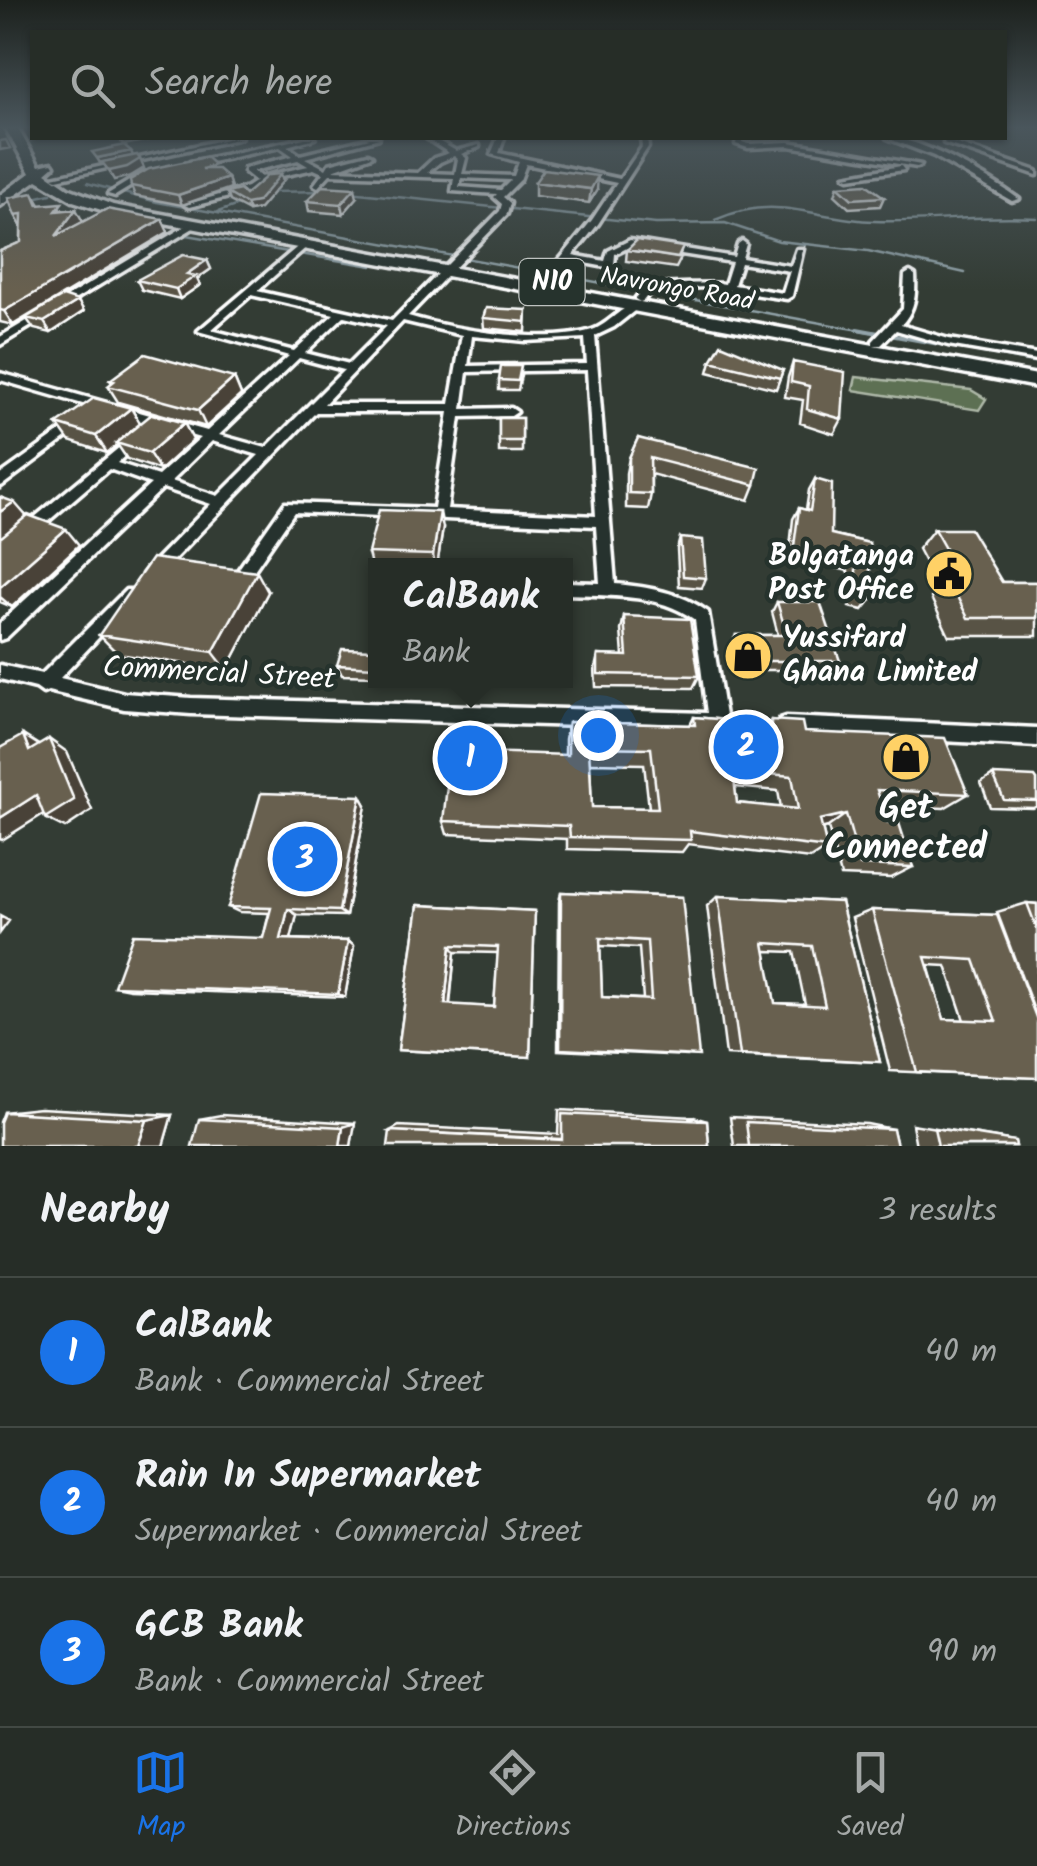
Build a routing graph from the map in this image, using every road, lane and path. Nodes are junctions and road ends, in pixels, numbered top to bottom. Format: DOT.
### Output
graph roads {
  1 [pos="31,182"];
  2 [pos="31,182"];
  3 [pos="65,182"];
  4 [pos="67,182"];
  5 [pos="131,182"];
  6 [pos="259,182"];
  7 [pos="458,182"];
  8 [pos="513,182"];
  9 [pos="619,182"];
  10 [pos="857,182"];
  11 [pos="987,182"];
  12 [pos="861,185"];
  13 [pos="503,192"];
  14 [pos="112,194"];
  15 [pos="181,196"];
  16 [pos="1015,199"];
  17 [pos="2,201"];
  18 [pos="207,202"];
  19 [pos="190,215"];
  20 [pos="742,244"];
  21 [pos="305,246"];
  22 [pos="800,251"];
  23 [pos="567,257"];
  24 [pos="737,260"];
  25 [pos="609,264"];
  26 [pos="449,268"];
  27 [pos="795,268"];
  28 [pos="910,275"];
  29 [pos="546,281"];
  30 [pos="729,286"];
  31 [pos="249,292"];
  32 [pos="641,298"];
  33 [pos="342,312"];
  34 [pos="397,320"];
  35 [pos="896,327"];
  36 [pos="467,333"];
  37 [pos="590,334"];
  38 [pos="0,342"];
  39 [pos="877,342"];
  40 [pos="294,356"];
  41 [pos="1037,357"];
  42 [pos="592,367"];
  43 [pos="351,368"];
  44 [pos="462,369"];
  45 [pos="1037,372"];
  46 [pos="2,379"];
  47 [pos="1037,382"];
  48 [pos="101,406"];
  49 [pos="312,408"];
  50 [pos="454,411"];
  51 [pos="511,412"];
  52 [pos="158,422"];
  53 [pos="209,436"];
  54 [pos="268,453"];
  55 [pos="107,464"];
  56 [pos="0,482"];
  57 [pos="161,482"];
  58 [pos="220,502"];
  59 [pos="440,512"];
  60 [pos="603,520"];
  61 [pos="0,554"];
  62 [pos="210,576"];
  63 [pos="573,588"];
  64 [pos="608,590"];
  65 [pos="0,633"];
  66 [pos="7,675"];
  67 [pos="43,685"];
  68 [pos="0,692"];
  69 [pos="717,722"];
  70 [pos="737,723"];
  71 [pos="776,724"];
  72 [pos="1037,737"];
  1 -- 17 [label="highway"];
  2 -- 17 [label="highway"];
  3 -- 19 [label="highway, Navrongo Road / N10"];
  4 -- 26 [label="highway, Navrongo Road / N10"];
  5 -- 14 [label="street"];
  6 -- 18 [label="street"];
  7 -- 13 [label="street"];
  8 -- 13 [label="street"];
  9 -- 23 [label="street"];
  10 -- 12 [label="street"];
  11 -- 16 [label="street"];
  13 -- 26 [label="street"];
  15 -- 18 [label="street"];
  18 -- 19 [label="street"];
  19 -- 21 [label="highway, Navrongo Road / N10"];
  19 -- 38 [label="street"];
  20 -- 24 [label="street"];
  21 -- 26 [label="highway, Navrongo Road / N10"];
  21 -- 31 [label="street"];
  22 -- 27 [label="street"];
  23 -- 25 [label="street"];
  23 -- 29 [label="street"];
  24 -- 25 [label="street"];
  24 -- 27 [label="street"];
  24 -- 30 [label="street"];
  25 -- 32 [label="street"];
  26 -- 29 [label="highway, Navrongo Road / N10"];
  26 -- 32 [label="highway, Navrongo Road / N10"];
  26 -- 34 [label="street"];
  27 -- 30 [label="street"];
  28 -- 35 [label="street"];
  29 -- 32 [label="highway, Navrongo Road / N10"];
  30 -- 32 [label="street"];
  31 -- 33 [label="street"];
  31 -- 40 [label="street"];
  32 -- 37 [label="street"];
  32 -- 39 [label="highway, Navrongo Road / N10"];
  32 -- 47 [label="highway, Navrongo Road / N10"];
  33 -- 34 [label="street"];
  33 -- 40 [label="street"];
  34 -- 36 [label="street"];
  34 -- 43 [label="street"];
  35 -- 39 [label="street"];
  35 -- 41 [label="street"];
  36 -- 37 [label="street"];
  36 -- 44 [label="street"];
  37 -- 42 [label="street"];
  39 -- 45 [label="highway, Navrongo Road / N10"];
  40 -- 43 [label="street"];
  40 -- 53 [label="street"];
  42 -- 44 [label="street"];
  42 -- 60 [label="street"];
  43 -- 49 [label="street"];
  44 -- 50 [label="street"];
  46 -- 48 [label="street"];
  48 -- 52 [label="street"];
  48 -- 56 [label="street"];
  49 -- 50 [label="street"];
  49 -- 54 [label="street"];
  50 -- 51 [label="street"];
  50 -- 59 [label="street"];
  52 -- 53 [label="street"];
  52 -- 55 [label="street"];
  53 -- 54 [label="street"];
  53 -- 57 [label="street"];
  54 -- 58 [label="street"];
  55 -- 57 [label="street"];
  55 -- 61 [label="street"];
  57 -- 58 [label="street"];
  57 -- 65 [label="street"];
  58 -- 67 [label="street"];
  59 -- 60 [label="street"];
  59 -- 62 [label="street"];
  60 -- 64 [label="street"];
  63 -- 64 [label="street"];
  64 -- 69 [label="street"];
  66 -- 67 [label="street, Commercial Street"];
  66 -- 68 [label="street"];
  67 -- 69 [label="street, Commercial Street"];
  69 -- 70 [label="street, Commercial Street"];
  71 -- 72 [label="street"];
}
